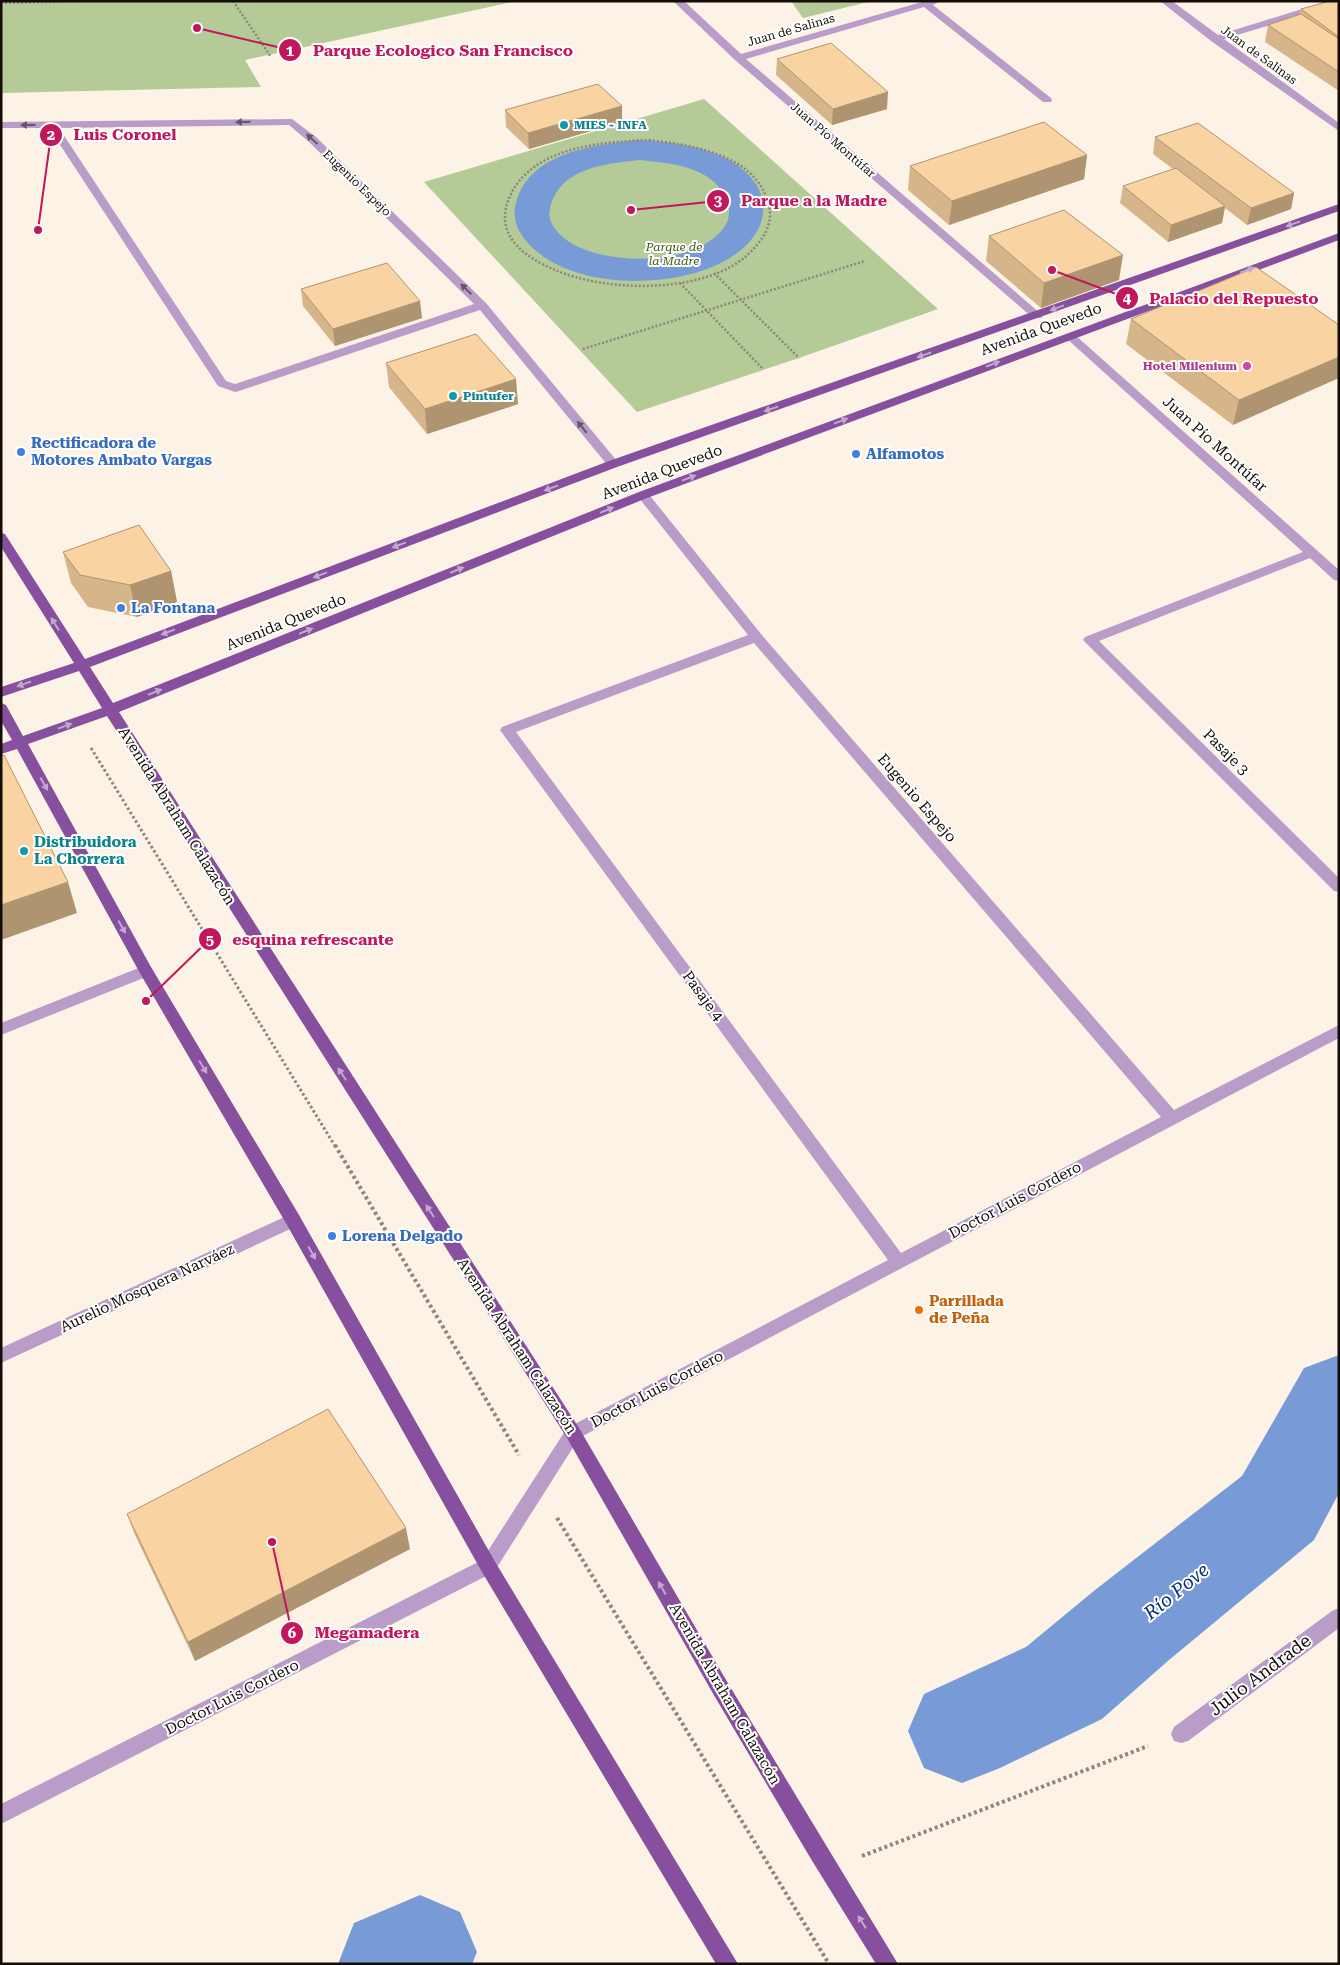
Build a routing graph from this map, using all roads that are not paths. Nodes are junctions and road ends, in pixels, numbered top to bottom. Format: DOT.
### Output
graph roads {
  1 [pos="678,1"];
  2 [pos="1165,1"];
  3 [pos="1339,2"];
  4 [pos="931,3"];
  5 [pos="1215,39"];
  6 [pos="739,58"];
  7 [pos="1047,100"];
  8 [pos="1,125"];
  9 [pos="52,125"];
  10 [pos="1339,128"];
  11 [pos="1339,208"];
  12 [pos="1339,236"];
  13 [pos="482,305"];
  14 [pos="1036,316"];
  15 [pos="1070,336"];
  16 [pos="613,464"];
  17 [pos="643,495"];
  18 [pos="1,536"];
  19 [pos="1312,553"];
  20 [pos="1339,577"];
  21 [pos="756,637"];
  22 [pos="81,665"];
  23 [pos="1,692"];
  24 [pos="1,708"];
  25 [pos="110,710"];
  26 [pos="20,742"];
  27 [pos="1,749"];
  28 [pos="1339,887"];
  29 [pos="146,970"];
  30 [pos="1,1029"];
  31 [pos="1339,1031"];
  32 [pos="1171,1118"];
  33 [pos="293,1220"];
  34 [pos="898,1261"];
  35 [pos="1,1356"];
  36 [pos="573,1433"];
  37 [pos="488,1566"];
  38 [pos="1339,1617"];
  39 [pos="1181,1734"];
  40 [pos="1,1814"];
  41 [pos="728,1964"];
  42 [pos="888,1964"];
  1 -- 6 [label="street, Juan Pío Montúfar"];
  2 -- 5 [label="street, Juan de Salinas"];
  3 -- 5 [label="street"];
  4 -- 6 [label="street, Juan de Salinas"];
  4 -- 7 [label="street"];
  5 -- 10 [label="street, Juan de Salinas"];
  6 -- 14 [label="street, Juan Pío Montúfar"];
  9 -- 8 [label="street, Eugenio Espejo, one-way"];
  13 -- 9 [label="street, Eugenio Espejo, one-way"];
  9 -- 13 [label="street"];
  11 -- 14 [label="main road, Avenida Quevedo, one-way"];
  15 -- 12 [label="main road, Avenida Quevedo, one-way"];
  16 -- 13 [label="street, Eugenio Espejo, one-way"];
  14 -- 16 [label="main road, Avenida Quevedo, one-way"];
  17 -- 15 [label="main road, Avenida Quevedo, one-way"];
  15 -- 19 [label="street, Juan Pío Montúfar"];
  16 -- 22 [label="main road, Avenida Quevedo, one-way"];
  17 -- 21 [label="street, Eugenio Espejo"];
  25 -- 17 [label="main road, Avenida Quevedo, one-way"];
  22 -- 18 [label="main road, Avenida Abraham Calazacón, one-way"];
  19 -- 20 [label="street, Juan Pío Montúfar"];
  19 -- 28 [label="street, Pasaje 3"];
  21 -- 32 [label="street, Eugenio Espejo"];
  21 -- 34 [label="street, Pasaje 4"];
  22 -- 23 [label="main road, Avenida Quevedo, one-way"];
  22 -- 25 [label="main road, Avenida Abraham Calazacón"];
  24 -- 26 [label="main road"];
  26 -- 25 [label="main road, Avenida Quevedo, one-way"];
  36 -- 25 [label="main road, Avenida Abraham Calazacón, one-way"];
  26 -- 27 [label="main road, Avenida Quevedo"];
  26 -- 29 [label="main road, one-way"];
  29 -- 30 [label="street"];
  29 -- 33 [label="main road, one-way"];
  31 -- 32 [label="street, Doctor Luis Cordero"];
  32 -- 34 [label="street, Doctor Luis Cordero"];
  33 -- 35 [label="street, Aurelio Mosquera Narváez"];
  33 -- 37 [label="main road, one-way"];
  34 -- 36 [label="street, Doctor Luis Cordero"];
  36 -- 37 [label="street, Doctor Luis Cordero"];
  42 -- 36 [label="main road, Avenida Abraham Calazacón, one-way"];
  37 -- 40 [label="street, Doctor Luis Cordero"];
  37 -- 41 [label="main road"];
  38 -- 39 [label="street, Julio Andrade"];
}
